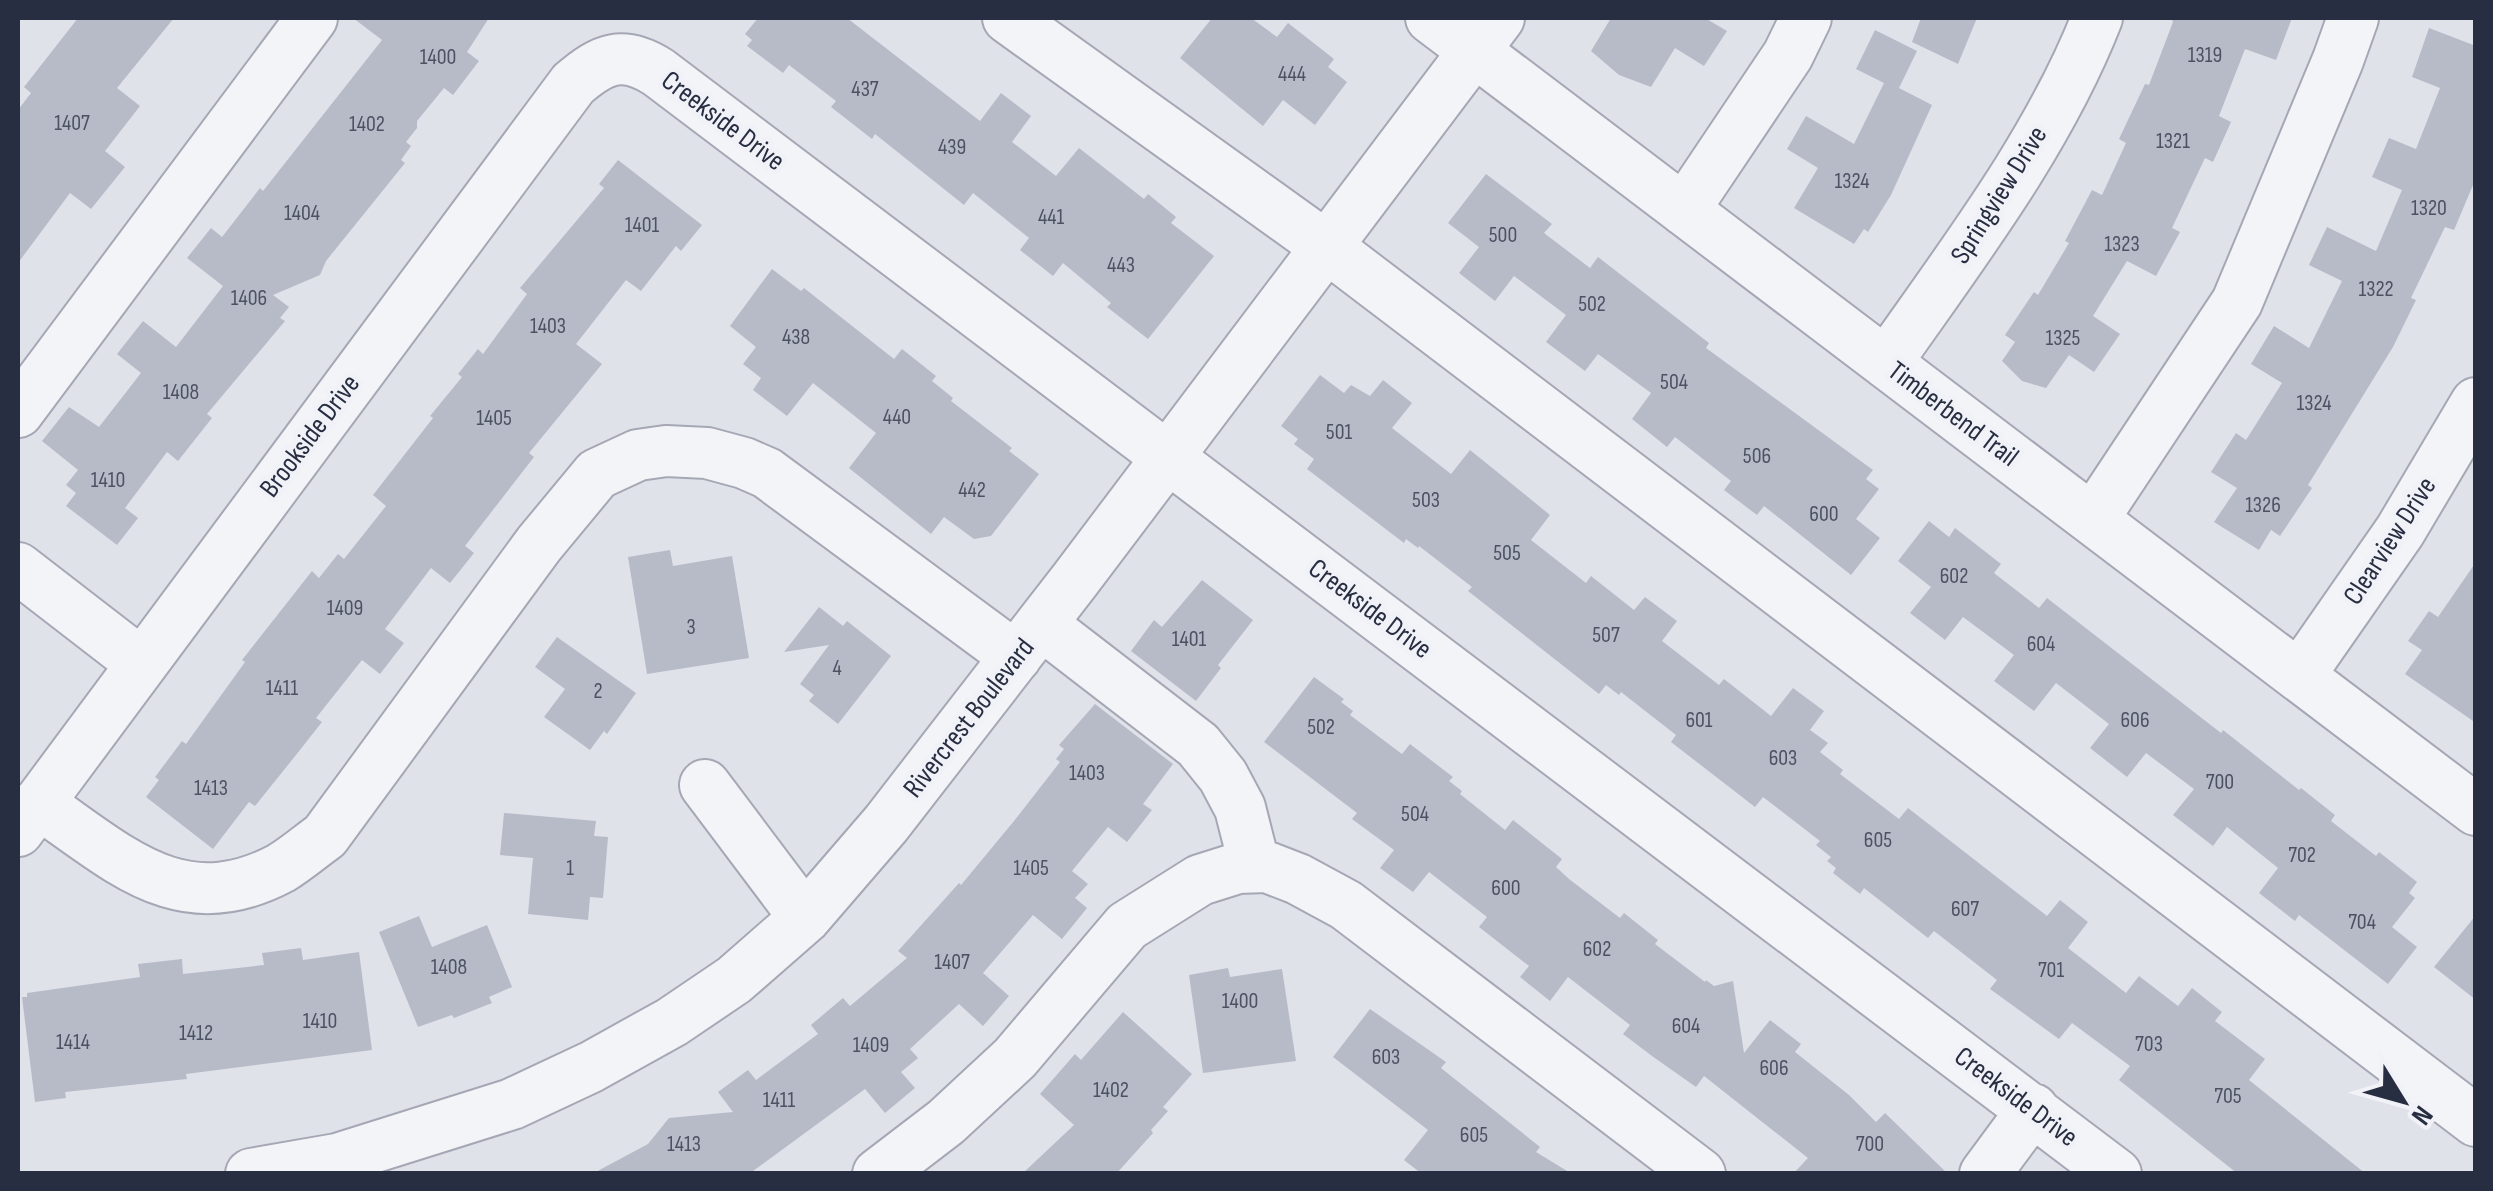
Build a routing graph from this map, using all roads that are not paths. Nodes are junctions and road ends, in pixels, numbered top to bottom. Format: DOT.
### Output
graph roads {
  1 [pos="312,18"];
  2 [pos="1008,18"];
  3 [pos="1431,18"];
  4 [pos="1806,18"];
  5 [pos="2096,18"];
  6 [pos="2353,18"];
  7 [pos="1487,34"];
  8 [pos="617,58"];
  9 [pos="1684,210"];
  10 [pos="1327,246"];
  11 [pos="1886,363"];
  12 [pos="2476,403"];
  13 [pos="18,412"];
  14 [pos="1168,456"];
  15 [pos="2093,520"];
  16 [pos="18,568"];
  17 [pos="1029,640"];
  18 [pos="141,662"];
  19 [pos="2299,676"];
  20 [pos="705,785"];
  21 [pos="2476,810"];
  22 [pos="28,817"];
  23 [pos="1256,868"];
  24 [pos="805,918"];
  25 [pos="2033,1110"];
  26 [pos="2476,1121"];
  27 [pos="252,1174"];
  28 [pos="878,1174"];
  29 [pos="1700,1174"];
  30 [pos="1984,1174"];
  31 [pos="2116,1174"];
  1 -- 13 [label="street"];
  2 -- 10 [label="street"];
  3 -- 7 [label="street, Timberbend Trail"];
  4 -- 9 [label="street"];
  5 -- 11 [label="street, Springview Drive"];
  6 -- 15 [label="street"];
  7 -- 9 [label="street, Timberbend Trail"];
  7 -- 10 [label="street, Rivercrest Boulevard"];
  8 -- 14 [label="street, Creekside Drive"];
  8 -- 18 [label="street, Brookside Drive"];
  9 -- 11 [label="street, Timberbend Trail"];
  10 -- 14 [label="street, Rivercrest Boulevard"];
  10 -- 26 [label="street"];
  11 -- 15 [label="street, Timberbend Trail"];
  12 -- 19 [label="street, Clearview Drive"];
  14 -- 17 [label="street, Rivercrest Boulevard"];
  14 -- 25 [label="street, Creekside Drive"];
  15 -- 19 [label="street, Timberbend Trail"];
  16 -- 18 [label="street"];
  17 -- 22 [label="street"];
  17 -- 23 [label="street"];
  17 -- 24 [label="street, Rivercrest Boulevard"];
  18 -- 22 [label="street, Brookside Drive"];
  19 -- 21 [label="street, Timberbend Trail"];
  20 -- 24 [label="street"];
  23 -- 28 [label="street"];
  23 -- 29 [label="street"];
  24 -- 27 [label="street, Rivercrest Boulevard"];
  25 -- 30 [label="street"];
  25 -- 31 [label="street, Creekside Drive"];
}
